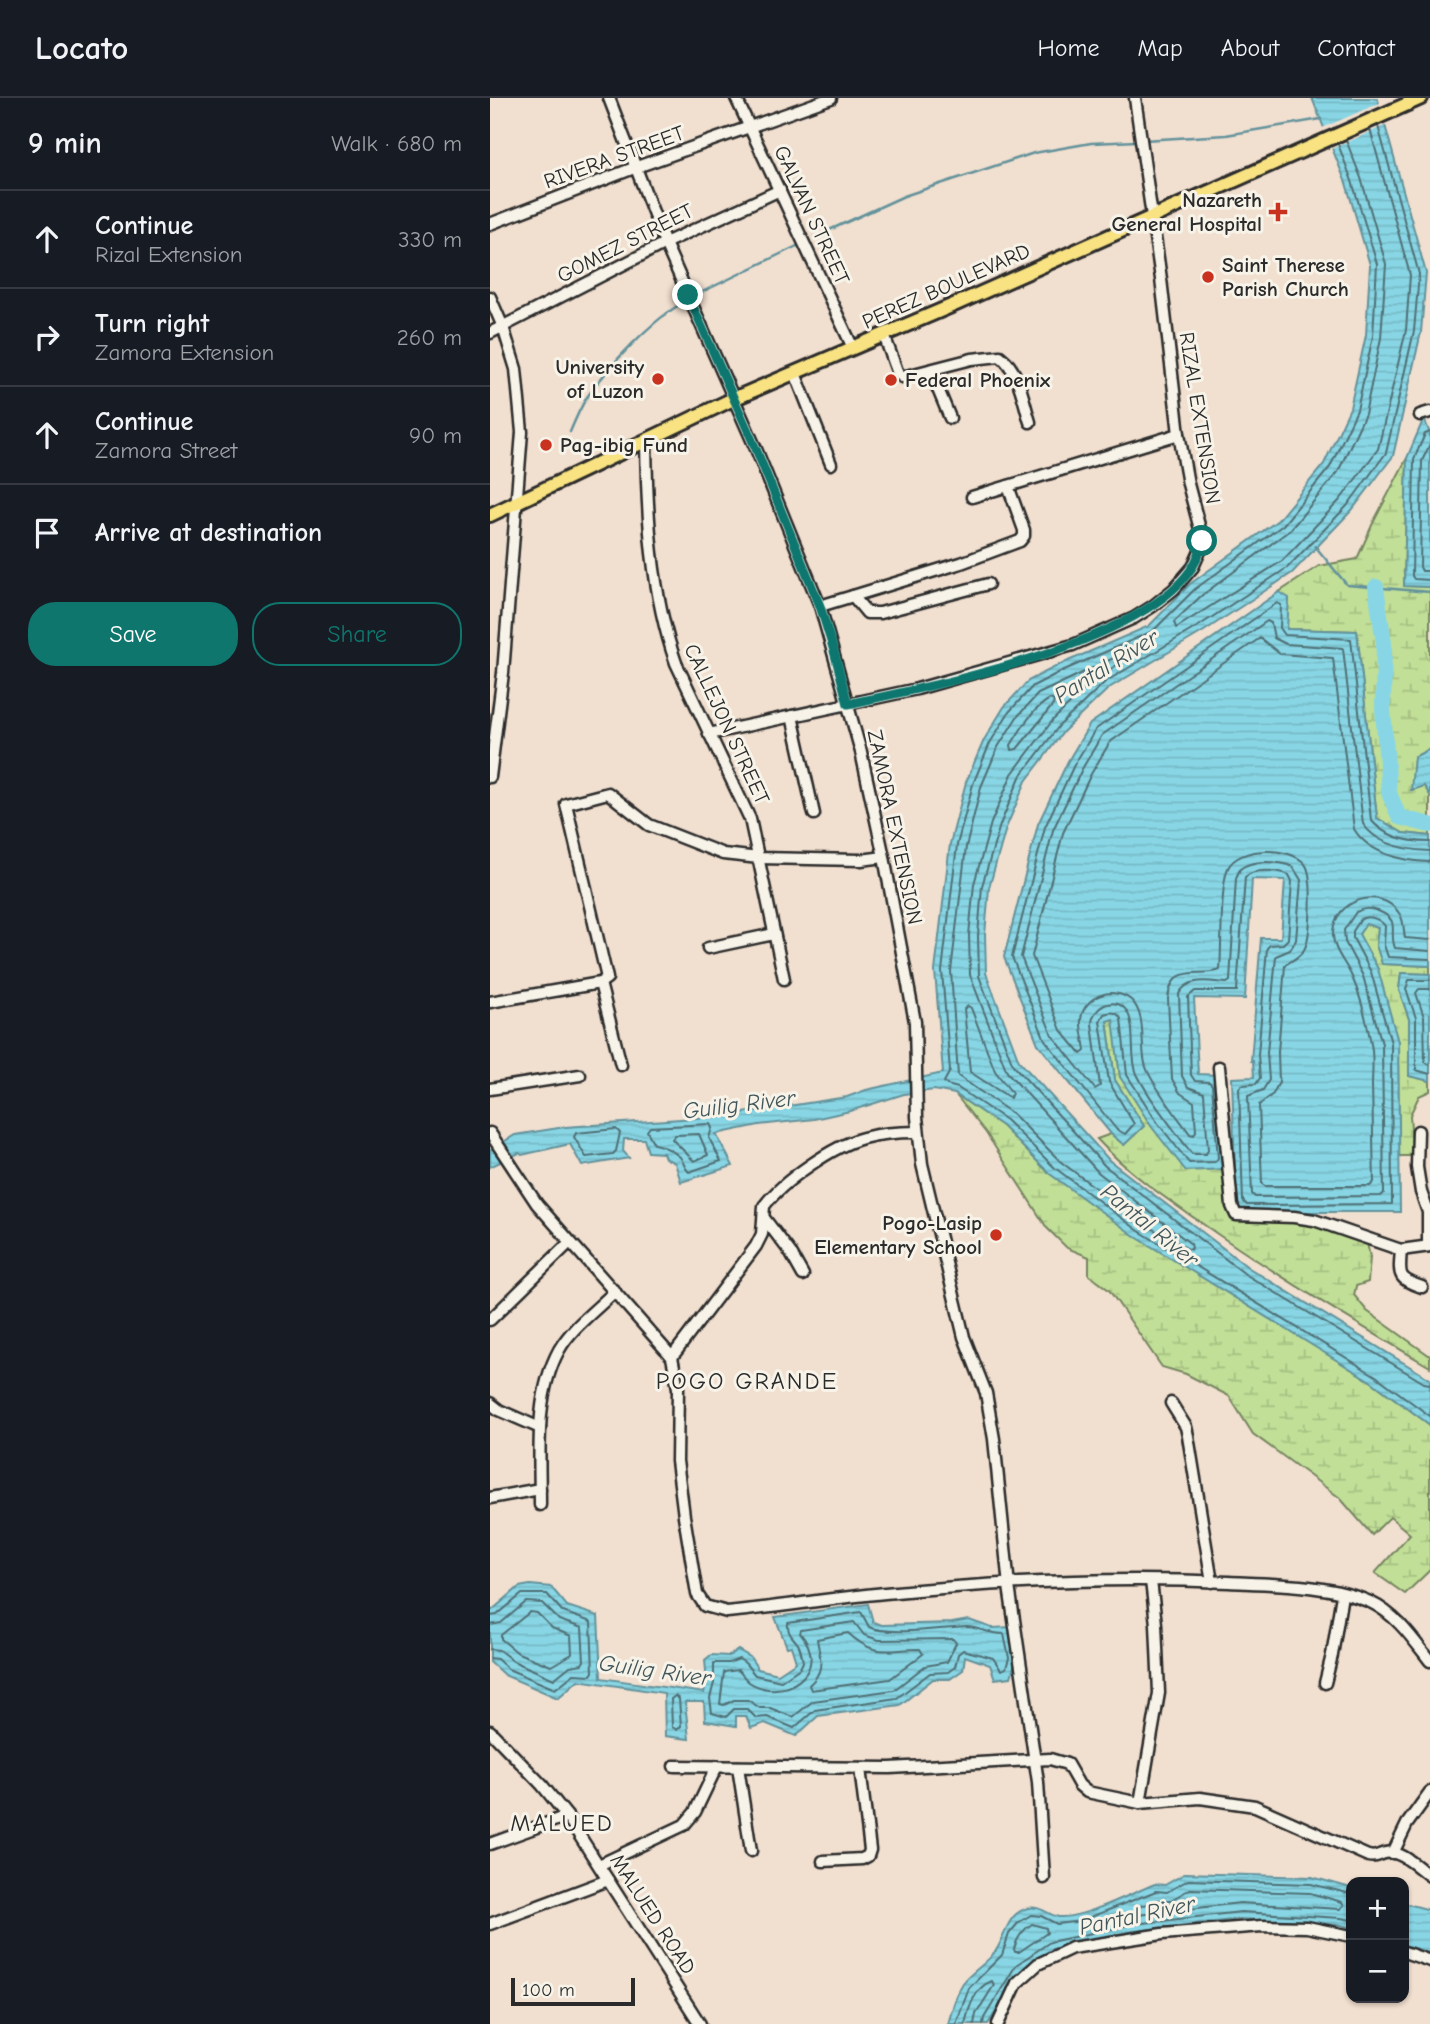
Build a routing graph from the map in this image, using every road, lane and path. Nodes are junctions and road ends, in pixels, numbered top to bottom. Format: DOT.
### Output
graph roads {
  1 [pos="610,98"];
  2 [pos="736,98"];
  3 [pos="831,98"];
  4 [pos="1135,98"];
  5 [pos="1421,98"];
  6 [pos="750,128"];
  7 [pos="635,168"];
  8 [pos="780,190"];
  9 [pos="1150,216"];
  10 [pos="490,224"];
  11 [pos="665,243"];
  12 [pos="490,297"];
  13 [pos="503,327"];
  14 [pos="490,333"];
  15 [pos="884,335"];
  16 [pos="853,348"];
  17 [pos="930,370"];
  18 [pos="795,373"];
  19 [pos="733,399"];
  20 [pos="950,418"];
  21 [pos="1030,422"];
  22 [pos="1179,434"];
  23 [pos="646,441"];
  24 [pos="831,464"];
  25 [pos="1008,486"];
  26 [pos="972,497"];
  27 [pos="517,504"];
  28 [pos="490,515"];
  29 [pos="988,584"];
  30 [pos="853,596"];
  31 [pos="820,606"];
  32 [pos="848,704"];
  33 [pos="792,716"];
  34 [pos="709,734"];
  35 [pos="490,777"];
  36 [pos="814,814"];
  37 [pos="884,857"];
  38 [pos="760,858"];
  39 [pos="774,934"];
  40 [pos="708,948"];
  41 [pos="785,979"];
  42 [pos="600,983"];
  43 [pos="490,1002"];
  44 [pos="621,1065"];
  45 [pos="1219,1067"];
  46 [pos="580,1075"];
  47 [pos="490,1089"];
  48 [pos="1418,1131"];
  49 [pos="918,1132"];
  50 [pos="490,1133"];
  51 [pos="764,1218"];
  52 [pos="570,1242"];
  53 [pos="1429,1246"];
  54 [pos="1401,1250"];
  55 [pos="803,1275"];
  56 [pos="1422,1287"];
  57 [pos="615,1291"];
  58 [pos="490,1320"];
  59 [pos="672,1357"];
  60 [pos="490,1403"];
  61 [pos="1171,1403"];
  62 [pos="540,1428"];
  63 [pos="540,1489"];
  64 [pos="490,1498"];
  65 [pos="540,1504"];
  66 [pos="1150,1581"];
  67 [pos="1212,1582"];
  68 [pos="1009,1586"];
  69 [pos="1342,1595"];
  70 [pos="1430,1661"];
  71 [pos="1325,1683"];
  72 [pos="490,1731"];
  73 [pos="1036,1759"];
  74 [pos="674,1766"];
  75 [pos="717,1766"];
  76 [pos="738,1767"];
  77 [pos="860,1768"];
  78 [pos="1430,1792"];
  79 [pos="1140,1803"];
  80 [pos="567,1816"];
  81 [pos="490,1844"];
  82 [pos="751,1851"];
  83 [pos="1393,1853"];
  84 [pos="823,1861"];
  85 [pos="599,1865"];
  86 [pos="1430,1877"];
  87 [pos="1044,1878"];
  88 [pos="608,1880"];
  89 [pos="490,1924"];
  90 [pos="1346,1935"];
  91 [pos="1409,1954"];
  92 [pos="1430,1961"];
  93 [pos="700,2024"];
  94 [pos="998,2024"];
  1 -- 7 [label="street, ZAMORA EXTENSION"];
  2 -- 6 [label="street, GALVAN STREET"];
  3 -- 6 [label="street, RIVERA STREET"];
  4 -- 9 [label="street, RIZAL EXTENSION"];
  5 -- 9 [label="main road, PEREZ BOULEVARD"];
  6 -- 7 [label="street, RIVERA STREET"];
  6 -- 8 [label="street, GALVAN STREET"];
  7 -- 10 [label="street, RIVERA STREET"];
  7 -- 11 [label="street, ZAMORA EXTENSION"];
  8 -- 11 [label="street, GOMEZ STREET"];
  8 -- 16 [label="street, GALVAN STREET"];
  9 -- 15 [label="main road, PEREZ BOULEVARD"];
  9 -- 22 [label="street, RIZAL EXTENSION"];
  11 -- 13 [label="street, GOMEZ STREET"];
  11 -- 19 [label="street, ZAMORA EXTENSION"];
  12 -- 13 [label="street"];
  13 -- 14 [label="street, GOMEZ STREET"];
  13 -- 27 [label="street"];
  15 -- 16 [label="main road, PEREZ BOULEVARD"];
  15 -- 17 [label="street"];
  16 -- 18 [label="main road, PEREZ BOULEVARD"];
  17 -- 20 [label="street"];
  17 -- 21 [label="street"];
  18 -- 19 [label="main road, PEREZ BOULEVARD"];
  18 -- 24 [label="street"];
  19 -- 23 [label="main road, PEREZ BOULEVARD"];
  19 -- 31 [label="street, ZAMORA EXTENSION"];
  22 -- 25 [label="street"];
  22 -- 32 [label="street, RIZAL EXTENSION"];
  23 -- 27 [label="main road, PEREZ BOULEVARD"];
  23 -- 34 [label="street, CALLEJON STREET"];
  25 -- 26 [label="street"];
  25 -- 30 [label="street"];
  27 -- 28 [label="main road, PEREZ BOULEVARD"];
  27 -- 35 [label="street"];
  29 -- 30 [label="street"];
  30 -- 31 [label="street"];
  31 -- 32 [label="street, ZAMORA EXTENSION"];
  32 -- 33 [label="street, RIZAL EXTENSION"];
  32 -- 37 [label="street, ZAMORA EXTENSION"];
  33 -- 34 [label="street, RIZAL EXTENSION"];
  33 -- 36 [label="street"];
  34 -- 38 [label="street, CALLEJON STREET"];
  37 -- 38 [label="street"];
  37 -- 49 [label="street, ZAMORA EXTENSION"];
  38 -- 39 [label="street, CALLEJON STREET"];
  38 -- 42 [label="street"];
  39 -- 40 [label="street"];
  39 -- 41 [label="street, CALLEJON STREET"];
  42 -- 43 [label="street"];
  42 -- 44 [label="street"];
  45 -- 54 [label="street"];
  46 -- 47 [label="street"];
  48 -- 53 [label="street"];
  49 -- 51 [label="street"];
  49 -- 68 [label="street, ZAMORA EXTENSION"];
  50 -- 52 [label="street"];
  51 -- 55 [label="street"];
  51 -- 59 [label="street"];
  52 -- 57 [label="street"];
  52 -- 58 [label="street"];
  53 -- 54 [label="street"];
  54 -- 56 [label="street"];
  57 -- 59 [label="street"];
  57 -- 62 [label="street"];
  59 -- 68 [label="street"];
  60 -- 62 [label="street"];
  61 -- 67 [label="street"];
  62 -- 63 [label="street"];
  63 -- 64 [label="street"];
  63 -- 65 [label="street"];
  66 -- 67 [label="street"];
  66 -- 68 [label="street"];
  66 -- 79 [label="street"];
  67 -- 69 [label="street"];
  68 -- 73 [label="street, ZAMORA EXTENSION"];
  69 -- 70 [label="street"];
  69 -- 71 [label="street"];
  72 -- 80 [label="street, MALUED ROAD"];
  73 -- 77 [label="street"];
  73 -- 79 [label="street"];
  73 -- 87 [label="street, ZAMORA EXTENSION"];
  74 -- 75 [label="street"];
  75 -- 76 [label="street"];
  75 -- 85 [label="street"];
  76 -- 77 [label="street"];
  76 -- 82 [label="street"];
  77 -- 84 [label="street"];
  78 -- 83 [label="street"];
  79 -- 83 [label="street"];
  80 -- 81 [label="street"];
  80 -- 85 [label="street, MALUED ROAD"];
  83 -- 86 [label="street"];
  85 -- 88 [label="street, MALUED ROAD"];
  88 -- 89 [label="street"];
  88 -- 93 [label="street, MALUED ROAD"];
  90 -- 94 [label="street"];
  91 -- 92 [label="street"];
}
